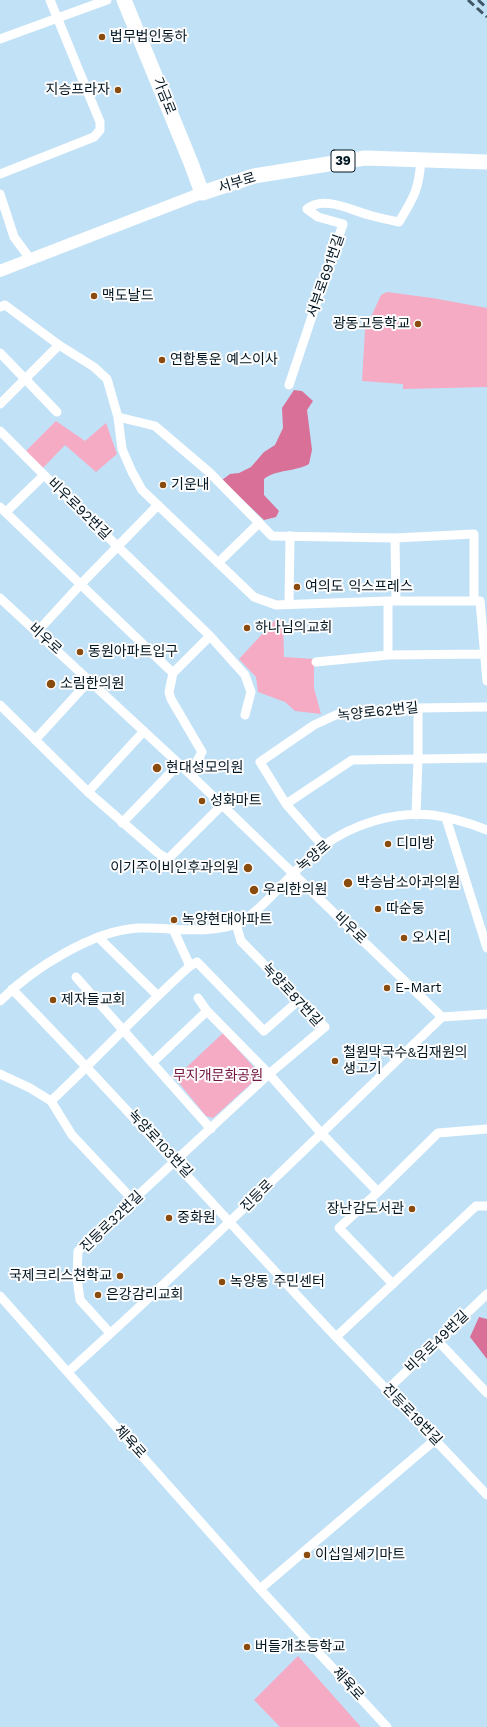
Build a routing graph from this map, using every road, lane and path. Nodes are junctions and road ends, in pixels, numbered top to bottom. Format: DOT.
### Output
graph roads {
  1 [pos="50,0"];
  2 [pos="107,0"];
  3 [pos="124,0"];
  4 [pos="58,17"];
  5 [pos="0,39"];
  6 [pos="421,160"];
  7 [pos="487,162"];
  8 [pos="0,174"];
  9 [pos="202,193"];
  10 [pos="0,194"];
  11 [pos="30,260"];
  12 [pos="0,271"];
  13 [pos="0,307"];
  14 [pos="59,345"];
  15 [pos="0,352"];
  16 [pos="26,380"];
  17 [pos="289,385"];
  18 [pos="0,404"];
  19 [pos="57,412"];
  20 [pos="118,417"];
  21 [pos="0,430"];
  22 [pos="44,474"];
  23 [pos="158,505"];
  24 [pos="3,510"];
  25 [pos="259,523"];
  26 [pos="290,536"];
  27 [pos="394,538"];
  28 [pos="118,547"];
  29 [pos="218,563"];
  30 [pos="81,584"];
  31 [pos="0,598"];
  32 [pos="392,601"];
  33 [pos="474,601"];
  34 [pos="289,604"];
  35 [pos="37,632"];
  36 [pos="210,636"];
  37 [pos="484,654"];
  38 [pos="388,655"];
  39 [pos="316,662"];
  40 [pos="173,673"];
  41 [pos="90,680"];
  42 [pos="487,681"];
  43 [pos="0,705"];
  44 [pos="487,707"];
  45 [pos="418,708"];
  46 [pos="245,716"];
  47 [pos="144,731"];
  48 [pos="35,740"];
  49 [pos="487,758"];
  50 [pos="418,759"];
  51 [pos="179,764"];
  52 [pos="190,774"];
  53 [pos="88,792"];
  54 [pos="286,804"];
  55 [pos="222,805"];
  56 [pos="416,814"];
  57 [pos="446,818"];
  58 [pos="122,823"];
  59 [pos="487,830"];
  60 [pos="323,846"];
  61 [pos="293,874"];
  62 [pos="236,924"];
  63 [pos="173,929"];
  64 [pos="98,937"];
  65 [pos="487,948"];
  66 [pos="190,966"];
  67 [pos="76,977"];
  68 [pos="12,989"];
  69 [pos="157,995"];
  70 [pos="198,998"];
  71 [pos="298,1000"];
  72 [pos="0,1001"];
  73 [pos="207,1011"];
  74 [pos="487,1014"];
  75 [pos="442,1017"];
  76 [pos="123,1031"];
  77 [pos="152,1063"];
  78 [pos="88,1067"];
  79 [pos="0,1074"];
  80 [pos="269,1074"];
  81 [pos="51,1101"];
  82 [pos="211,1129"];
  83 [pos="487,1129"];
  84 [pos="322,1133"];
  85 [pos="176,1162"];
  86 [pos="378,1192"];
  87 [pos="133,1200"];
  88 [pos="487,1206"];
  89 [pos="231,1222"];
  90 [pos="393,1284"];
  91 [pos="487,1294"];
  92 [pos="0,1296"];
  93 [pos="110,1333"];
  94 [pos="336,1337"];
  95 [pos="438,1341"];
  96 [pos="68,1372"];
  97 [pos="388,1389"];
  98 [pos="487,1392"];
  99 [pos="436,1440"];
  100 [pos="487,1495"];
  101 [pos="260,1588"];
  102 [pos="386,1727"];
  1 -- 4 [label="street"];
  2 -- 4 [label="street"];
  3 -- 9 [label="main road, 가금로"];
  4 -- 5 [label="street"];
  4 -- 8 [label="street"];
  6 -- 7 [label="main road, 서부로 / 39"];
  6 -- 9 [label="main road, 서부로 / 39"];
  6 -- 17 [label="street, 서부로691번길"];
  9 -- 11 [label="street, 서부로"];
  10 -- 11 [label="street"];
  11 -- 12 [label="street, 서부로"];
  13 -- 14 [label="street"];
  14 -- 16 [label="street"];
  14 -- 20 [label="street"];
  15 -- 16 [label="street"];
  16 -- 18 [label="street"];
  16 -- 19 [label="street"];
  20 -- 23 [label="street"];
  20 -- 25 [label="street"];
  21 -- 22 [label="street"];
  22 -- 24 [label="street, 비우로92번길"];
  22 -- 28 [label="street, 비우로92번길"];
  23 -- 28 [label="street, 비우로92번길"];
  23 -- 29 [label="street"];
  24 -- 30 [label="street, 비우로92번길"];
  25 -- 26 [label="street"];
  25 -- 29 [label="street"];
  26 -- 27 [label="street"];
  26 -- 34 [label="street"];
  27 -- 32 [label="street"];
  27 -- 33 [label="street"];
  28 -- 30 [label="street, 비우로92번길"];
  28 -- 36 [label="street, 비우로92번길"];
  29 -- 34 [label="street"];
  30 -- 35 [label="street, 비우로92번길"];
  30 -- 40 [label="street, 비우로92번길"];
  31 -- 35 [label="street, 비우로"];
  32 -- 33 [label="street"];
  32 -- 34 [label="street"];
  32 -- 38 [label="street"];
  33 -- 37 [label="street"];
  35 -- 41 [label="street, 비우로"];
  36 -- 40 [label="street"];
  36 -- 46 [label="street"];
  37 -- 38 [label="street"];
  37 -- 42 [label="street"];
  38 -- 39 [label="street"];
  40 -- 52 [label="street"];
  41 -- 47 [label="street, 비우로"];
  41 -- 48 [label="street"];
  43 -- 48 [label="street"];
  44 -- 45 [label="street, 녹양로62번길"];
  45 -- 50 [label="street"];
  45 -- 54 [label="street, 녹양로62번길"];
  47 -- 51 [label="street, 비우로"];
  47 -- 53 [label="street"];
  48 -- 53 [label="street"];
  49 -- 50 [label="street"];
  50 -- 54 [label="street"];
  50 -- 56 [label="street"];
  51 -- 52 [label="street, 비우로"];
  51 -- 58 [label="street"];
  52 -- 55 [label="street, 비우로"];
  53 -- 58 [label="street"];
  54 -- 60 [label="street, 녹양로62번길"];
  55 -- 58 [label="street"];
  55 -- 61 [label="street, 비우로"];
  56 -- 57 [label="street, 녹양로"];
  56 -- 60 [label="street, 녹양로"];
  57 -- 59 [label="street, 녹양로"];
  57 -- 65 [label="street"];
  60 -- 61 [label="street, 녹양로"];
  61 -- 62 [label="street, 녹양로"];
  61 -- 75 [label="street, 비우로"];
  62 -- 63 [label="street, 녹양로"];
  62 -- 71 [label="street, 녹양로87번길"];
  63 -- 64 [label="street, 녹양로"];
  63 -- 66 [label="street"];
  64 -- 68 [label="street, 녹양로"];
  64 -- 69 [label="street"];
  66 -- 69 [label="street"];
  66 -- 71 [label="street"];
  67 -- 76 [label="street"];
  68 -- 72 [label="street, 녹양로"];
  68 -- 78 [label="street, 녹양로103번길"];
  69 -- 76 [label="street"];
  70 -- 73 [label="street"];
  71 -- 80 [label="street, 녹양로87번길"];
  73 -- 77 [label="street"];
  73 -- 80 [label="street"];
  74 -- 75 [label="street"];
  75 -- 84 [label="street, 진등로"];
  76 -- 77 [label="street"];
  76 -- 78 [label="street"];
  77 -- 82 [label="street"];
  78 -- 81 [label="street"];
  78 -- 85 [label="street, 녹양로103번길"];
  79 -- 81 [label="street"];
  80 -- 82 [label="street, 녹양로87번길"];
  80 -- 84 [label="street"];
  81 -- 87 [label="street"];
  82 -- 85 [label="street, 녹양로87번길"];
  83 -- 86 [label="street"];
  84 -- 86 [label="street"];
  84 -- 89 [label="street, 진등로"];
  85 -- 87 [label="street, 진등로32번길"];
  85 -- 89 [label="street, 녹양로103번길"];
  86 -- 90 [label="street"];
  87 -- 93 [label="street, 진등로32번길"];
  88 -- 90 [label="street"];
  89 -- 93 [label="street, 진등로"];
  89 -- 94 [label="street, 진등로19번길"];
  90 -- 94 [label="street"];
  91 -- 95 [label="street, 비우로49번길"];
  92 -- 96 [label="street, 체육로"];
  93 -- 96 [label="street, 진등로"];
  94 -- 97 [label="street, 진등로19번길"];
  95 -- 97 [label="street, 비우로49번길"];
  95 -- 98 [label="street"];
  96 -- 101 [label="street, 체육로"];
  97 -- 99 [label="street, 진등로19번길"];
  99 -- 100 [label="street, 진등로19번길"];
  99 -- 101 [label="street"];
  101 -- 102 [label="street, 체육로"];
}
